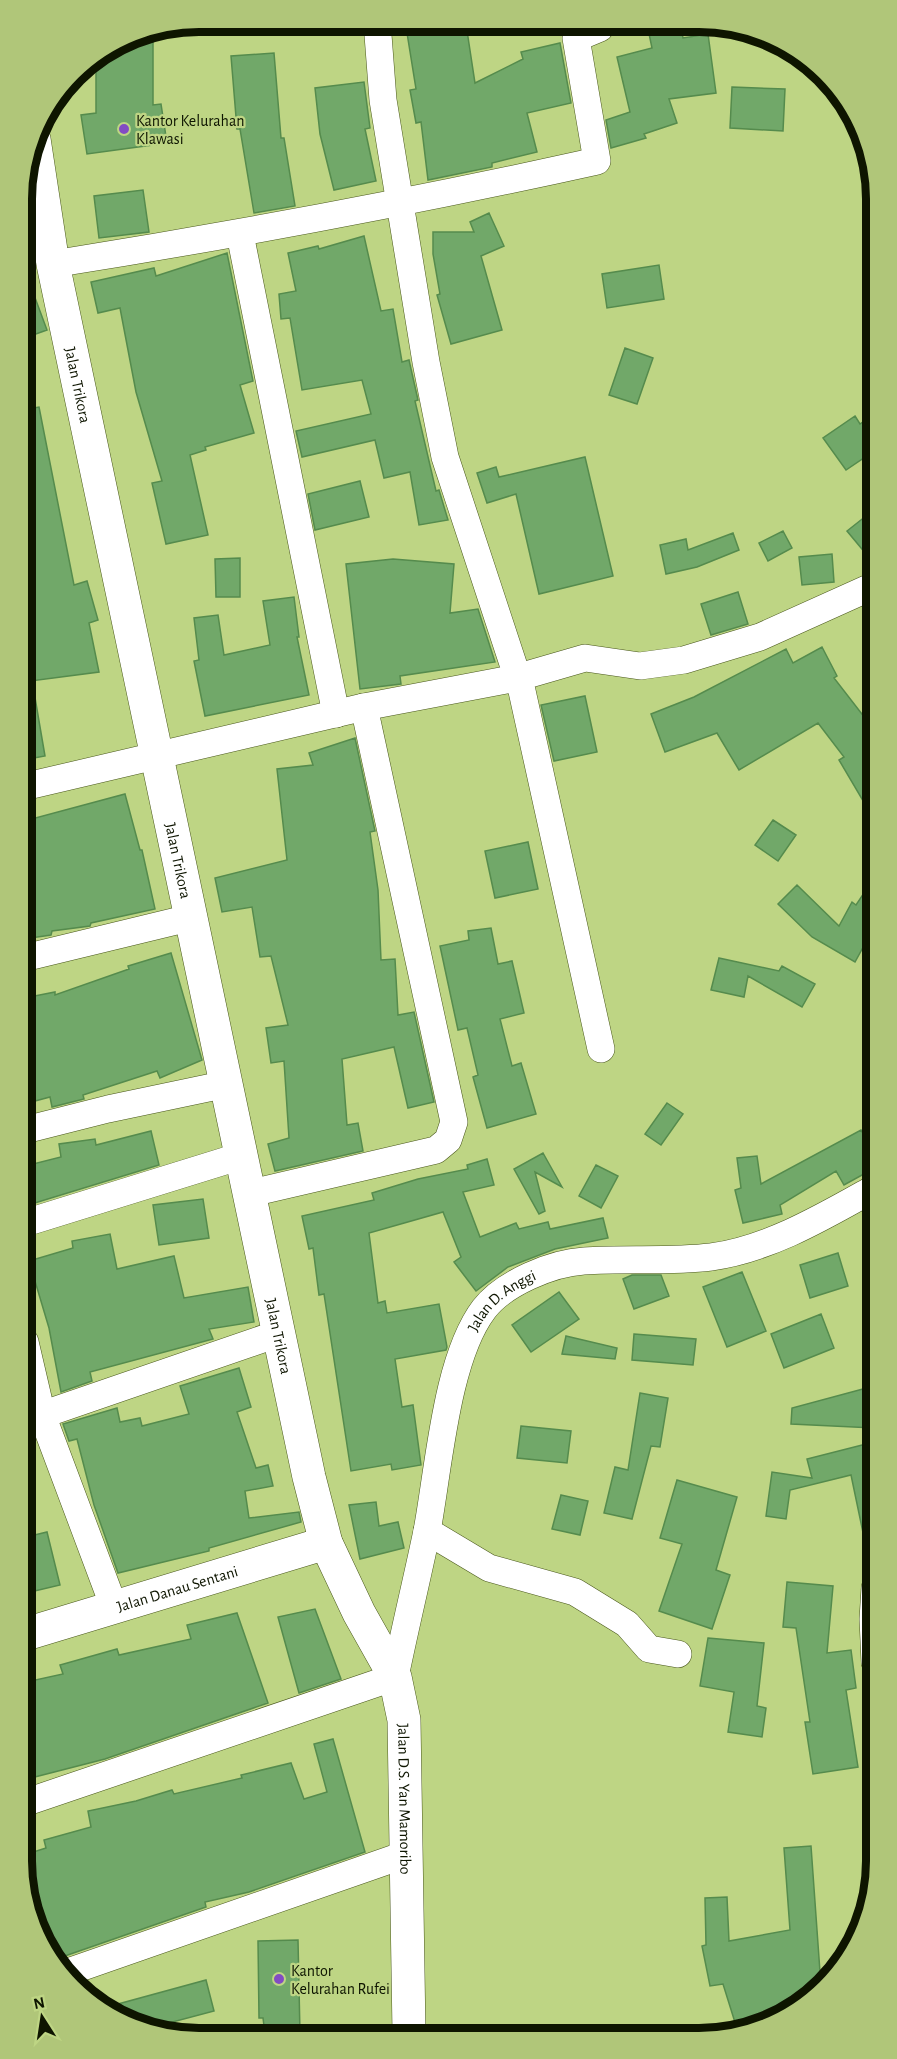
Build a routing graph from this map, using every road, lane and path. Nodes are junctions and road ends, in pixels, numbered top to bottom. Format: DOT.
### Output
graph roads {
  1 [pos="592,31"];
  2 [pos="378,32"];
  3 [pos="37,157"];
  4 [pos="401,204"];
  5 [pos="240,234"];
  6 [pos="53,264"];
  7 [pos="866,589"];
  8 [pos="516,678"];
  9 [pos="364,707"];
  10 [pos="336,714"];
  11 [pos="155,757"];
  12 [pos="32,785"];
  13 [pos="189,918"];
  14 [pos="32,956"];
  15 [pos="601,1049"];
  16 [pos="227,1084"];
  17 [pos="31,1128"];
  18 [pos="242,1156"];
  19 [pos="865,1193"];
  20 [pos="247,1194"];
  21 [pos="31,1221"];
  22 [pos="277,1334"];
  23 [pos="31,1394"];
  24 [pos="34,1417"];
  25 [pos="427,1531"];
  26 [pos="326,1543"];
  27 [pos="343,1579"];
  28 [pos="114,1607"];
  29 [pos="31,1633"];
  30 [pos="678,1654"];
  31 [pos="395,1677"];
  32 [pos="31,1801"];
  33 [pos="404,1855"];
  34 [pos="73,1970"];
  35 [pos="409,2028"];
  1 -- 4 [label="street"];
  2 -- 4 [label="street"];
  3 -- 6 [label="street, Jalan Trikora"];
  4 -- 5 [label="street"];
  4 -- 8 [label="street"];
  5 -- 6 [label="street"];
  5 -- 10 [label="street"];
  6 -- 11 [label="street, Jalan Trikora"];
  7 -- 8 [label="street"];
  8 -- 9 [label="street"];
  8 -- 15 [label="street"];
  9 -- 10 [label="street"];
  9 -- 20 [label="street"];
  10 -- 11 [label="street"];
  11 -- 12 [label="street"];
  11 -- 13 [label="street, Jalan Trikora"];
  13 -- 14 [label="street"];
  13 -- 16 [label="street, Jalan Trikora"];
  16 -- 17 [label="street"];
  16 -- 18 [label="street, Jalan Trikora"];
  18 -- 20 [label="street, Jalan Trikora"];
  18 -- 21 [label="street"];
  19 -- 25 [label="street, Jalan D. Anggi"];
  20 -- 22 [label="street, Jalan Trikora"];
  22 -- 24 [label="street"];
  22 -- 26 [label="street, Jalan Trikora"];
  23 -- 24 [label="street"];
  24 -- 28 [label="street"];
  25 -- 30 [label="street"];
  25 -- 31 [label="street, Jalan D. Anggi"];
  26 -- 27 [label="street, Jalan Trikora"];
  26 -- 28 [label="street, Jalan Danau Sentani"];
  27 -- 31 [label="street, Jalan D.S. Yan Mamoribo"];
  28 -- 29 [label="street, Jalan Danau Sentani"];
  31 -- 32 [label="street"];
  31 -- 33 [label="street, Jalan D.S. Yan Mamoribo"];
  33 -- 34 [label="street"];
  33 -- 35 [label="street, Jalan D.S. Yan Mamoribo"];
}
